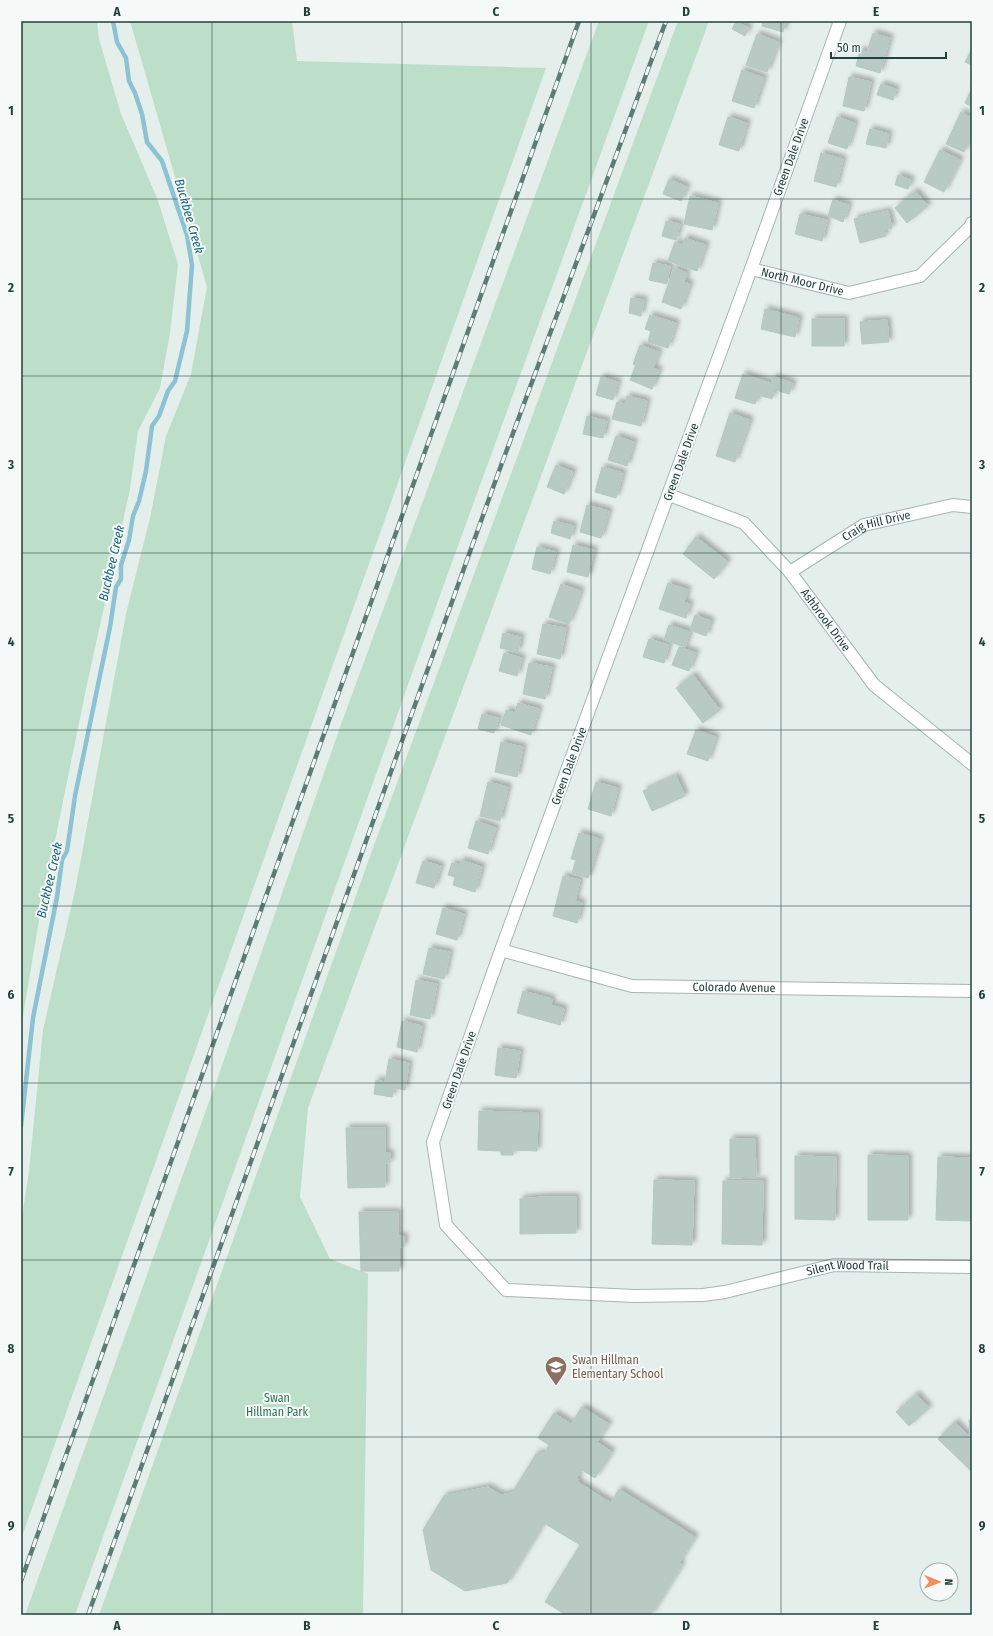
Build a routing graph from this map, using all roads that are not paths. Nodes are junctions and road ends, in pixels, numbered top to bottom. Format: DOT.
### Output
graph roads {
  1 [pos="840,21"];
  2 [pos="972,223"];
  3 [pos="751,269"];
  4 [pos="669,495"];
  5 [pos="972,507"];
  6 [pos="790,572"];
  7 [pos="972,764"];
  8 [pos="501,950"];
  9 [pos="972,991"];
  10 [pos="972,1267"];
  11 [pos="725,1292"];
  1 -- 3 [label="street, Green Dale Drive"];
  2 -- 3 [label="street, North Moor Drive"];
  3 -- 4 [label="street, Green Dale Drive"];
  4 -- 6 [label="street, Ashbrook Drive"];
  4 -- 8 [label="street, Green Dale Drive"];
  5 -- 6 [label="street, Craig Hill Drive"];
  6 -- 7 [label="street, Ashbrook Drive"];
  8 -- 9 [label="street, Colorado Avenue"];
  8 -- 11 [label="street, Green Dale Drive"];
  10 -- 11 [label="street, Silent Wood Trail"];
}
